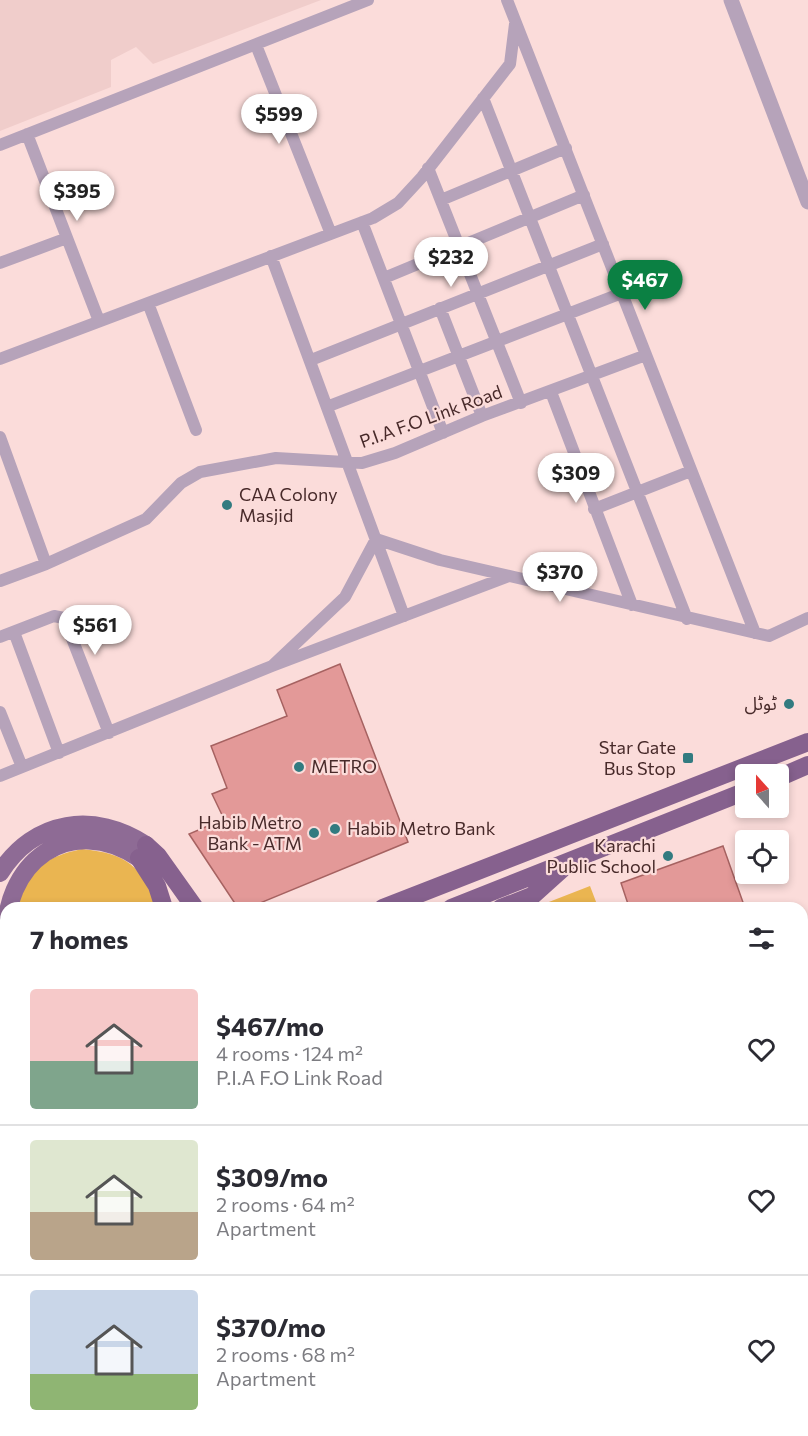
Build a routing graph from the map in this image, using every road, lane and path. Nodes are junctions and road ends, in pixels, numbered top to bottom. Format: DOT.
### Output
graph roads {
  1 [pos="368,0"];
  2 [pos="507,0"];
  3 [pos="731,0"];
  4 [pos="516,22"];
  5 [pos="256,45"];
  6 [pos="483,98"];
  7 [pos="27,134"];
  8 [pos="0,145"];
  9 [pos="566,148"];
  10 [pos="428,168"];
  11 [pos="512,171"];
  12 [pos="584,195"];
  13 [pos="441,200"];
  14 [pos="808,201"];
  15 [pos="530,218"];
  16 [pos="362,222"];
  17 [pos="331,234"];
  18 [pos="67,238"];
  19 [pos="603,244"];
  20 [pos="459,247"];
  21 [pos="271,256"];
  22 [pos="0,263"];
  23 [pos="548,265"];
  24 [pos="384,279"];
  25 [pos="478,293"];
  26 [pos="622,293"];
  27 [pos="148,303"];
  28 [pos="440,309"];
  29 [pos="567,314"];
  30 [pos="99,321"];
  31 [pos="402,324"];
  32 [pos="497,341"];
  33 [pos="646,355"];
  34 [pos="458,356"];
  35 [pos="0,359"];
  36 [pos="311,360"];
  37 [pos="420,371"];
  38 [pos="591,376"];
  39 [pos="551,392"];
  40 [pos="521,403"];
  41 [pos="329,406"];
  42 [pos="482,417"];
  43 [pos="196,430"];
  44 [pos="442,433"];
  45 [pos="0,437"];
  46 [pos="347,461"];
  47 [pos="691,471"];
  48 [pos="637,492"];
  49 [pos="594,509"];
  50 [pos="376,539"];
  51 [pos="46,564"];
  52 [pos="510,575"];
  53 [pos="0,581"];
  54 [pos="632,605"];
  55 [pos="404,616"];
  56 [pos="808,618"];
  57 [pos="687,619"];
  58 [pos="14,632"];
  59 [pos="755,633"];
  60 [pos="0,637"];
  61 [pos="272,666"];
  62 [pos="0,712"];
  63 [pos="109,733"];
  64 [pos="808,742"];
  65 [pos="59,753"];
  66 [pos="808,765"];
  67 [pos="22,767"];
  68 [pos="789,773"];
  69 [pos="0,776"];
  70 [pos="735,795"];
  71 [pos="142,851"];
  72 [pos="573,860"];
  73 [pos="0,873"];
  74 [pos="3,902"];
  75 [pos="162,902"];
  76 [pos="191,902"];
  77 [pos="399,902"];
  78 [pos="466,902"];
  79 [pos="516,902"];
  1 -- 5 [label="street"];
  2 -- 4 [label="street"];
  3 -- 14 [label="street"];
  4 -- 6 [label="street"];
  4 -- 9 [label="street"];
  5 -- 7 [label="street"];
  5 -- 17 [label="street"];
  6 -- 10 [label="street"];
  6 -- 11 [label="street"];
  7 -- 8 [label="street"];
  7 -- 18 [label="street"];
  9 -- 11 [label="street"];
  9 -- 12 [label="street"];
  10 -- 13 [label="street"];
  10 -- 16 [label="street"];
  11 -- 13 [label="street"];
  11 -- 15 [label="street"];
  12 -- 15 [label="street"];
  12 -- 19 [label="street"];
  13 -- 20 [label="street"];
  15 -- 20 [label="street"];
  15 -- 23 [label="street"];
  16 -- 17 [label="street"];
  16 -- 24 [label="street"];
  17 -- 21 [label="street"];
  18 -- 22 [label="street"];
  18 -- 30 [label="street"];
  19 -- 23 [label="street"];
  19 -- 26 [label="street"];
  20 -- 24 [label="street"];
  20 -- 25 [label="street"];
  21 -- 27 [label="street"];
  21 -- 36 [label="street"];
  23 -- 25 [label="street"];
  23 -- 29 [label="street"];
  24 -- 31 [label="street"];
  25 -- 28 [label="street"];
  25 -- 32 [label="street"];
  26 -- 29 [label="street"];
  26 -- 33 [label="street"];
  27 -- 30 [label="street"];
  27 -- 43 [label="street"];
  28 -- 31 [label="street"];
  28 -- 34 [label="street"];
  29 -- 32 [label="street"];
  29 -- 38 [label="street"];
  30 -- 35 [label="street"];
  31 -- 36 [label="street"];
  31 -- 37 [label="street"];
  32 -- 34 [label="street"];
  32 -- 40 [label="street"];
  33 -- 38 [label="street, P.I.A F.O Link Road"];
  33 -- 47 [label="street"];
  34 -- 37 [label="street"];
  34 -- 42 [label="street"];
  36 -- 41 [label="street"];
  37 -- 41 [label="street"];
  37 -- 44 [label="street"];
  38 -- 39 [label="street, P.I.A F.O Link Road"];
  38 -- 48 [label="street"];
  39 -- 40 [label="street, P.I.A F.O Link Road"];
  39 -- 49 [label="street"];
  40 -- 42 [label="street, P.I.A F.O Link Road"];
  41 -- 46 [label="street"];
  42 -- 44 [label="street, P.I.A F.O Link Road"];
  44 -- 46 [label="street, P.I.A F.O Link Road"];
  45 -- 51 [label="street"];
  46 -- 50 [label="street"];
  46 -- 51 [label="street, P.I.A F.O Link Road"];
  47 -- 48 [label="street"];
  47 -- 59 [label="street"];
  48 -- 49 [label="street"];
  48 -- 57 [label="street"];
  49 -- 54 [label="street"];
  50 -- 52 [label="street"];
  50 -- 55 [label="street"];
  50 -- 61 [label="street"];
  51 -- 53 [label="street, P.I.A F.O Link Road"];
  52 -- 54 [label="street"];
  52 -- 55 [label="street"];
  54 -- 57 [label="street"];
  55 -- 61 [label="street"];
  56 -- 59 [label="street"];
  57 -- 59 [label="street"];
  58 -- 60 [label="street"];
  58 -- 63 [label="street"];
  58 -- 65 [label="street"];
  61 -- 63 [label="street"];
  62 -- 67 [label="street"];
  63 -- 65 [label="street"];
  64 -- 77 [label="highway"];
  65 -- 67 [label="street"];
  66 -- 68 [label="highway"];
  67 -- 69 [label="street"];
  70 -- 72 [label="highway"];
  71 -- 73 [label="main road"];
  71 -- 74 [label="main road"];
  71 -- 75 [label="highway"];
  71 -- 76 [label="highway"];
  72 -- 78 [label="highway"];
  72 -- 79 [label="highway"];
}
